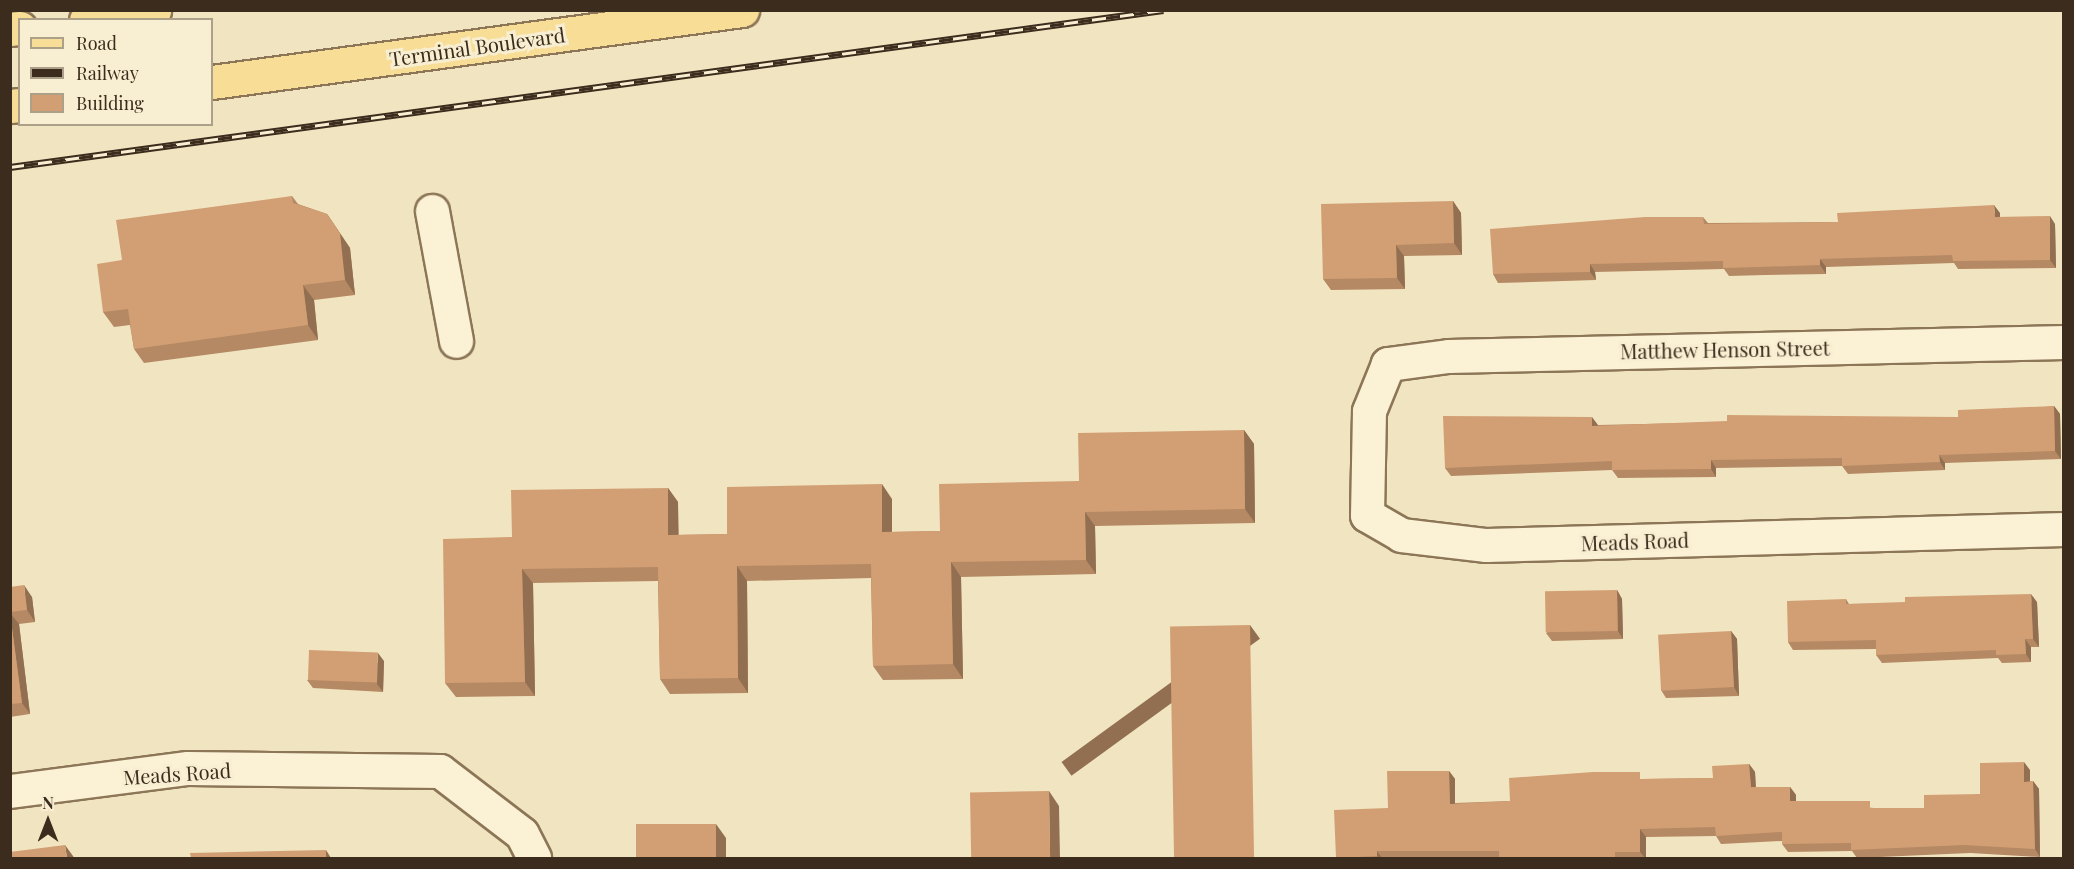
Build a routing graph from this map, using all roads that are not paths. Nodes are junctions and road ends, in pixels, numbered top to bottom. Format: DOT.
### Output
graph roads {
  1 [pos="154,10"];
  2 [pos="742,10"];
  3 [pos="100,18"];
  4 [pos="213,82"];
  5 [pos="432,211"];
  6 [pos="456,341"];
  7 [pos="2064,342"];
  8 [pos="1388,364"];
  9 [pos="2064,529"];
  10 [pos="10,791"];
  11 [pos="534,858"];
  1 -- 3 [label="main road"];
  2 -- 4 [label="main road, Terminal Boulevard"];
  5 -- 6 [label="street"];
  7 -- 8 [label="street, Matthew Henson Street"];
  8 -- 9 [label="street, Meads Road"];
  10 -- 11 [label="street, Meads Road"];
}
